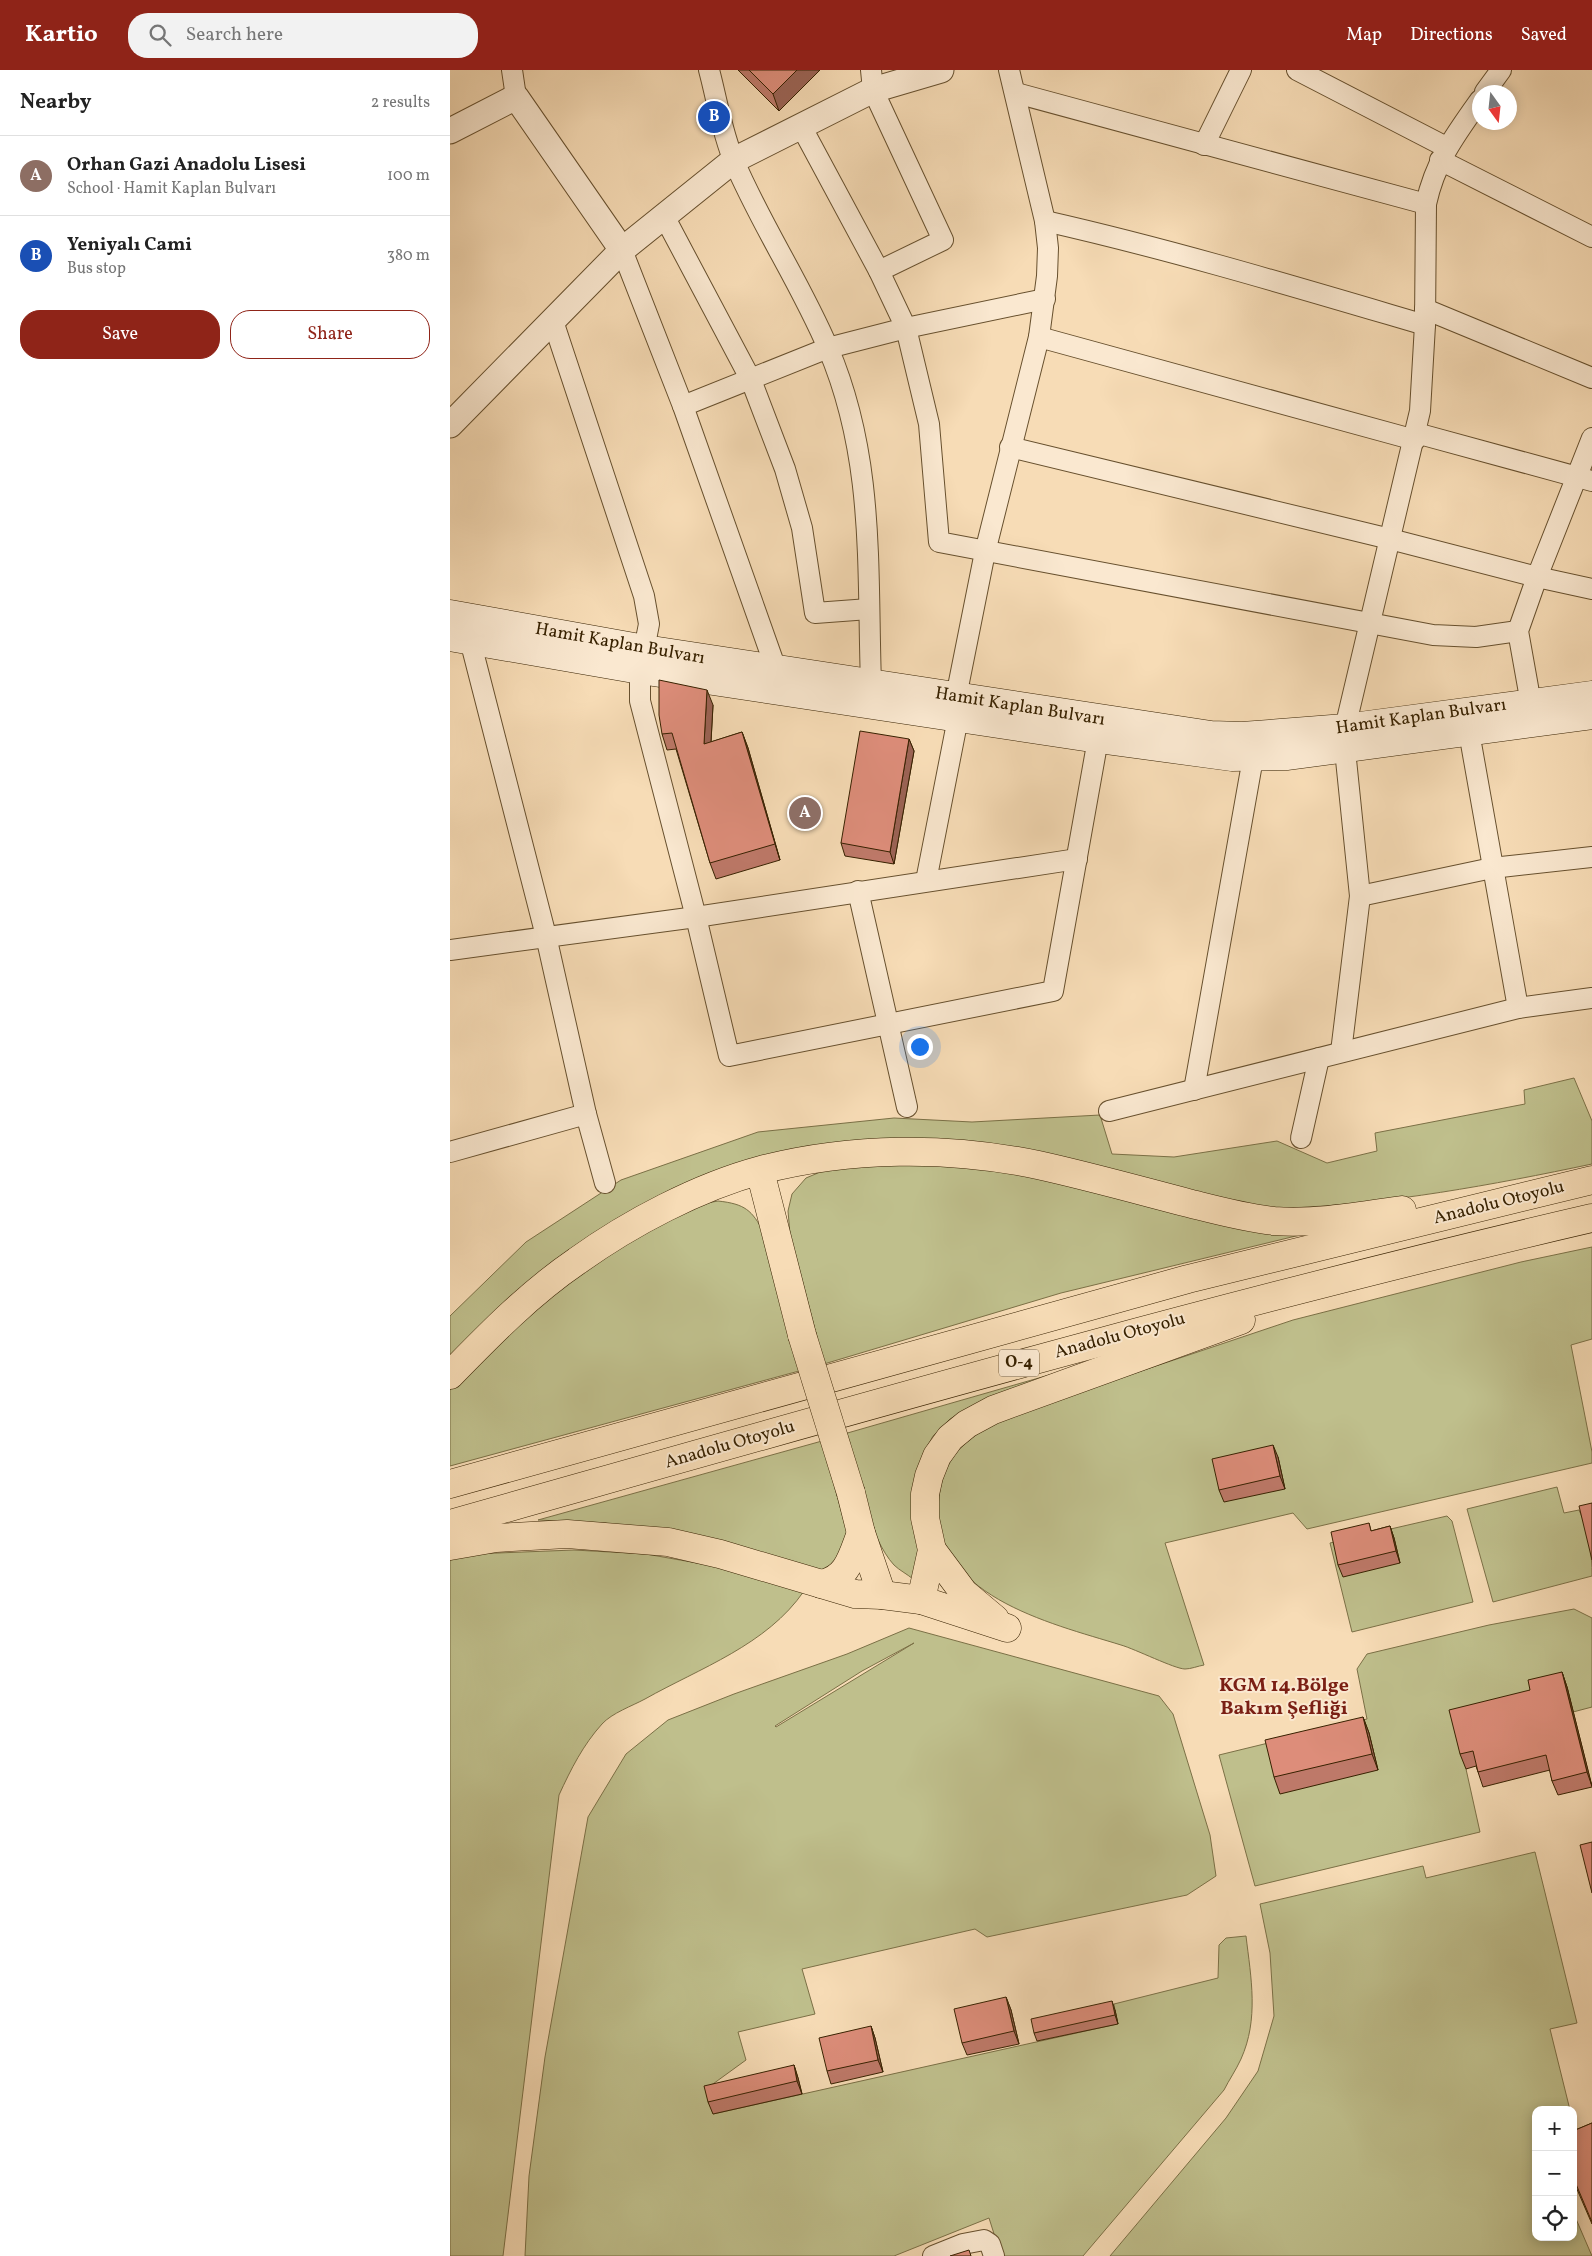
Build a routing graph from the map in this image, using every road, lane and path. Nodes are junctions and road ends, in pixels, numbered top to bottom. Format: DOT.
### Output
graph roads {
  1 [pos="512,70"];
  2 [pos="709,70"];
  3 [pos="942,70"];
  4 [pos="1009,70"];
  5 [pos="1241,70"];
  6 [pos="1297,70"];
  7 [pos="1502,70"];
  8 [pos="872,80"];
  9 [pos="1490,85"];
  10 [pos="1016,93"];
  11 [pos="516,97"];
  12 [pos="1472,111"];
  13 [pos="801,126"];
  14 [pos="450,131"];
  15 [pos="1204,145"];
  16 [pos="1443,153"];
  17 [pos="734,160"];
  18 [pos="1426,204"];
  19 [pos="664,216"];
  20 [pos="1045,221"];
  21 [pos="1592,237"];
  22 [pos="622,250"];
  23 [pos="879,271"];
  24 [pos="1045,299"];
  25 [pos="1425,317"];
  26 [pos="553,321"];
  27 [pos="906,328"];
  28 [pos="1039,337"];
  29 [pos="828,348"];
  30 [pos="1592,378"];
  31 [pos="751,380"];
  32 [pos="683,406"];
  33 [pos="450,425"];
  34 [pos="1415,436"];
  35 [pos="1592,438"];
  36 [pos="1010,447"];
  37 [pos="1584,479"];
  38 [pos="1390,539"];
  39 [pos="985,552"];
  40 [pos="1537,577"];
  41 [pos="1592,589"];
  42 [pos="869,610"];
  43 [pos="450,614"];
  44 [pos="1371,624"];
  45 [pos="1518,631"];
  46 [pos="460,638"];
  47 [pos="643,660"];
  48 [pos="776,670"];
  49 [pos="871,684"];
  50 [pos="1592,695"];
  51 [pos="957,708"];
  52 [pos="1533,712"];
  53 [pos="1592,715"];
  54 [pos="1469,732"];
  55 [pos="1098,739"];
  56 [pos="1345,739"];
  57 [pos="1253,758"];
  58 [pos="1592,857"];
  59 [pos="1077,859"];
  60 [pos="1492,868"];
  61 [pos="926,881"];
  62 [pos="858,891"];
  63 [pos="1360,896"];
  64 [pos="696,917"];
  65 [pos="546,936"];
  66 [pos="450,950"];
  67 [pos="1592,998"];
  68 [pos="1518,1008"];
  69 [pos="888,1024"];
  70 [pos="1341,1052"];
  71 [pos="1319,1058"];
  72 [pos="1194,1090"];
  73 [pos="907,1107"];
  74 [pos="1109,1111"];
  75 [pos="586,1114"];
  76 [pos="1301,1138"];
  77 [pos="450,1152"];
  78 [pos="760,1171"];
  79 [pos="1592,1180"];
  80 [pos="605,1183"];
  81 [pos="1535,1193"];
  82 [pos="1592,1218"];
  83 [pos="1402,1262"];
  84 [pos="450,1375"];
  85 [pos="450,1484"];
  86 [pos="450,1524"];
  87 [pos="861,1532"];
  88 [pos="450,1546"];
  89 [pos="932,1550"];
  90 [pos="821,1584"];
  91 [pos="882,1594"];
  92 [pos="921,1600"];
  93 [pos="933,2256"];
  94 [pos="994,2256"];
  1 -- 11 [label="street"];
  2 -- 17 [label="street"];
  3 -- 8 [label="street"];
  4 -- 10 [label="street"];
  5 -- 15 [label="street"];
  6 -- 16 [label="street"];
  7 -- 9 [label="street"];
  8 -- 13 [label="street"];
  8 -- 23 [label="street"];
  10 -- 15 [label="street"];
  10 -- 20 [label="street"];
  11 -- 14 [label="street"];
  11 -- 22 [label="street"];
  12 -- 16 [label="street"];
  13 -- 17 [label="street"];
  13 -- 23 [label="street"];
  15 -- 18 [label="street"];
  16 -- 18 [label="street"];
  16 -- 21 [label="street"];
  17 -- 19 [label="street"];
  17 -- 29 [label="street"];
  18 -- 25 [label="street"];
  19 -- 22 [label="street"];
  19 -- 31 [label="street"];
  20 -- 24 [label="street"];
  20 -- 25 [label="street"];
  22 -- 26 [label="street"];
  22 -- 32 [label="street"];
  23 -- 27 [label="street"];
  24 -- 27 [label="street"];
  24 -- 28 [label="street"];
  25 -- 30 [label="street"];
  25 -- 34 [label="street"];
  26 -- 33 [label="street"];
  26 -- 47 [label="street"];
  27 -- 29 [label="street"];
  27 -- 39 [label="street"];
  28 -- 34 [label="street"];
  28 -- 36 [label="street"];
  29 -- 31 [label="street"];
  29 -- 42 [label="street"];
  31 -- 32 [label="street"];
  31 -- 42 [label="street"];
  32 -- 48 [label="street"];
  34 -- 37 [label="street"];
  34 -- 38 [label="street"];
  35 -- 37 [label="street"];
  36 -- 38 [label="street"];
  36 -- 39 [label="street"];
  37 -- 40 [label="street"];
  38 -- 40 [label="street"];
  38 -- 44 [label="street"];
  39 -- 44 [label="street"];
  39 -- 51 [label="street"];
  40 -- 41 [label="street"];
  40 -- 45 [label="street"];
  42 -- 49 [label="street"];
  43 -- 47 [label="main road, Hamit Kaplan Bulvarı"];
  44 -- 45 [label="street"];
  44 -- 56 [label="street"];
  45 -- 52 [label="street"];
  46 -- 47 [label="main road, Hamit Kaplan Bulvarı"];
  46 -- 65 [label="street"];
  47 -- 48 [label="main road, Hamit Kaplan Bulvarı"];
  47 -- 51 [label="main road, Hamit Kaplan Bulvarı"];
  47 -- 64 [label="street"];
  48 -- 49 [label="main road, Hamit Kaplan Bulvarı"];
  49 -- 51 [label="main road, Hamit Kaplan Bulvarı"];
  50 -- 52 [label="main road, Hamit Kaplan Bulvarı"];
  51 -- 55 [label="main road, Hamit Kaplan Bulvarı"];
  51 -- 56 [label="main road, Hamit Kaplan Bulvarı"];
  51 -- 61 [label="street"];
  52 -- 53 [label="main road, Hamit Kaplan Bulvarı"];
  52 -- 54 [label="main road, Hamit Kaplan Bulvarı"];
  52 -- 56 [label="main road, Hamit Kaplan Bulvarı"];
  54 -- 56 [label="main road, Hamit Kaplan Bulvarı"];
  54 -- 60 [label="street"];
  55 -- 57 [label="main road, Hamit Kaplan Bulvarı"];
  55 -- 59 [label="street"];
  56 -- 57 [label="main road, Hamit Kaplan Bulvarı"];
  56 -- 63 [label="street"];
  57 -- 72 [label="street"];
  58 -- 60 [label="street"];
  59 -- 61 [label="street"];
  59 -- 69 [label="street"];
  60 -- 63 [label="street"];
  60 -- 68 [label="street"];
  61 -- 62 [label="street"];
  62 -- 64 [label="street"];
  62 -- 69 [label="street"];
  63 -- 70 [label="street"];
  64 -- 65 [label="street"];
  64 -- 69 [label="street"];
  65 -- 66 [label="street"];
  65 -- 75 [label="street"];
  67 -- 68 [label="street"];
  68 -- 70 [label="street"];
  69 -- 73 [label="street"];
  70 -- 71 [label="street"];
  71 -- 72 [label="street"];
  71 -- 76 [label="street"];
  72 -- 74 [label="street"];
  75 -- 77 [label="street"];
  75 -- 80 [label="street"];
  78 -- 81 [label="highway"];
  78 -- 84 [label="highway"];
  78 -- 87 [label="highway, bridge"];
  79 -- 81 [label="highway, Anadolu Otoyolu / O-4"];
  81 -- 85 [label="highway, Anadolu Otoyolu / O-4"];
  82 -- 83 [label="highway, Anadolu Otoyolu / O-4"];
  83 -- 86 [label="highway, Anadolu Otoyolu / O-4"];
  83 -- 89 [label="highway"];
  87 -- 90 [label="highway"];
  87 -- 91 [label="highway"];
  88 -- 90 [label="highway"];
  89 -- 92 [label="highway"];
  89 -- 92 [label="highway"];
  90 -- 91 [label="highway"];
  91 -- 92 [label="highway"];
  93 -- 94 [label="street"];
}
